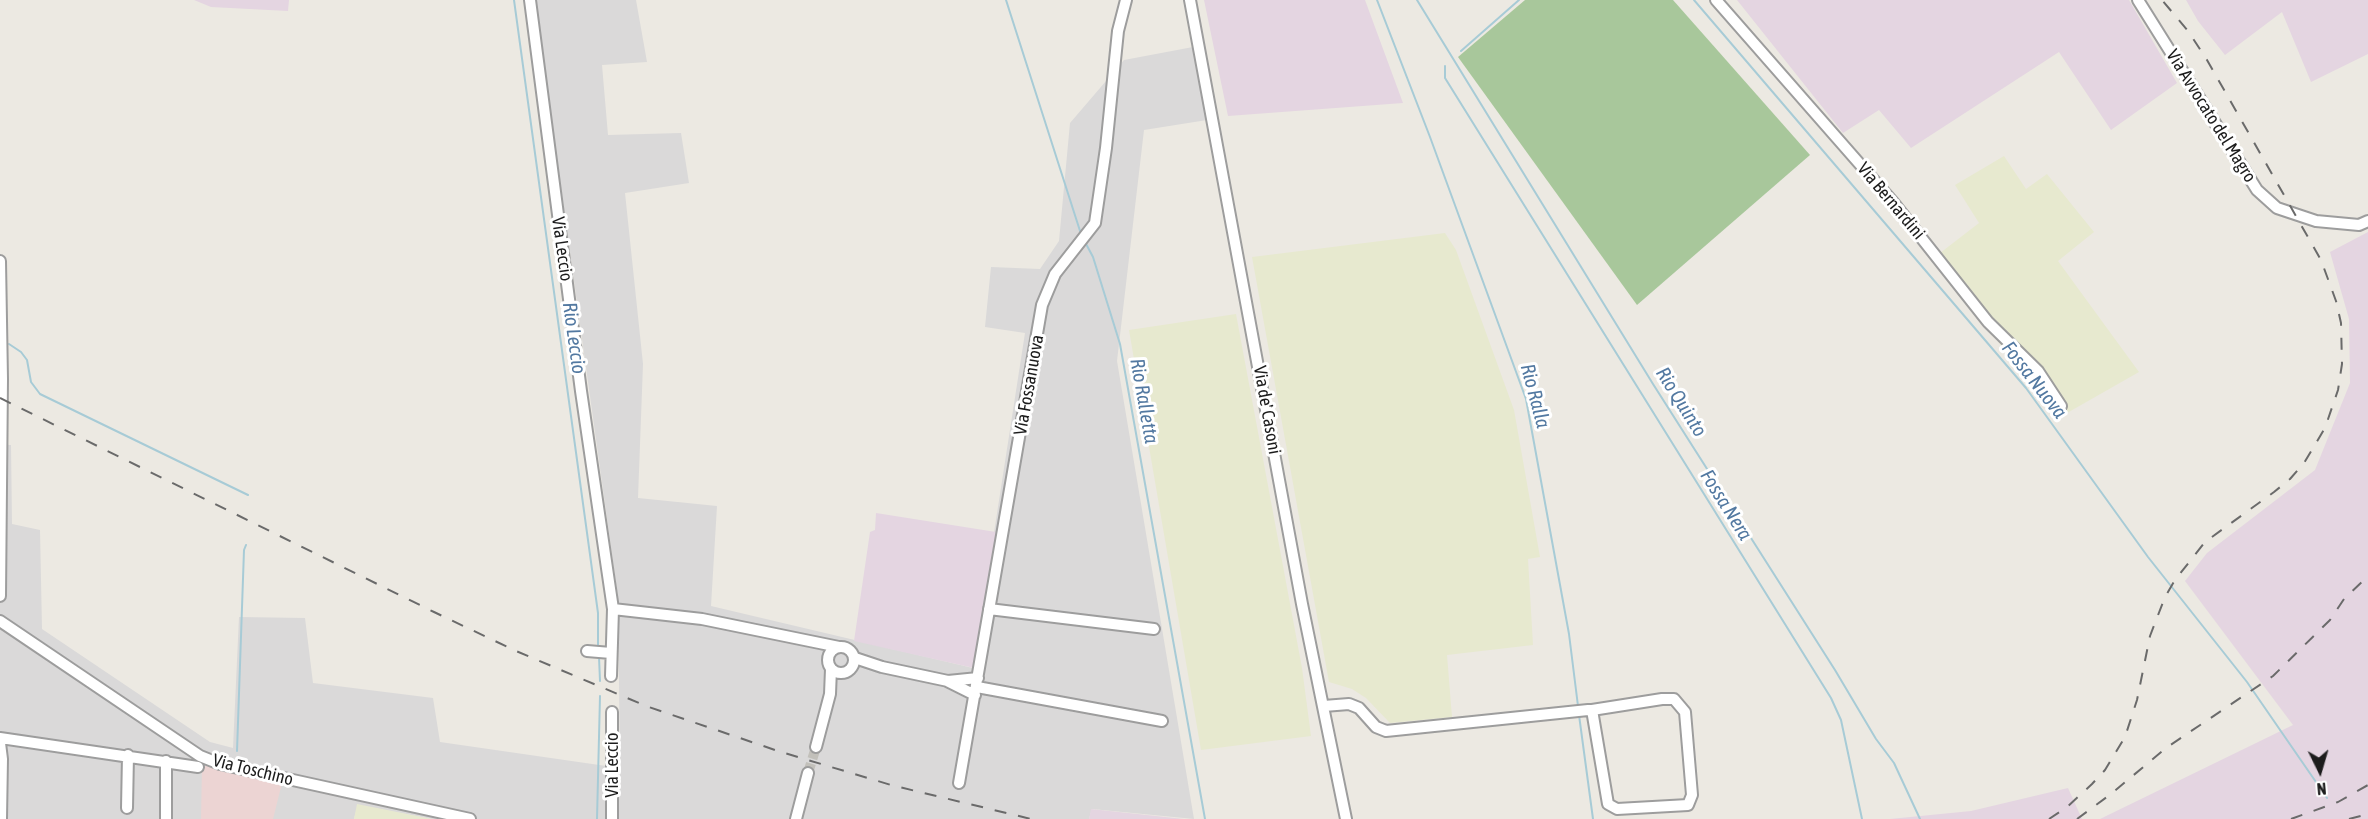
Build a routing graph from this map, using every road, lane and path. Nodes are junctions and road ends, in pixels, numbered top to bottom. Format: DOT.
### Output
graph roads {
  1 [pos="530,0"];
  2 [pos="1126,0"];
  3 [pos="1190,0"];
  4 [pos="1716,0"];
  5 [pos="2138,0"];
  6 [pos="2368,221"];
  7 [pos="0,261"];
  8 [pos="2061,406"];
  9 [pos="0,596"];
  10 [pos="613,609"];
  11 [pos="989,609"];
  12 [pos="0,621"];
  13 [pos="1154,629"];
  14 [pos="807,641"];
  15 [pos="838,646"];
  16 [pos="590,652"];
  17 [pos="612,653"];
  18 [pos="829,655"];
  19 [pos="851,666"];
  20 [pos="831,669"];
  21 [pos="611,676"];
  22 [pos="947,681"];
  23 [pos="977,687"];
  24 [pos="830,694"];
  25 [pos="1324,706"];
  26 [pos="1590,710"];
  27 [pos="612,712"];
  28 [pos="1162,721"];
  29 [pos="0,738"];
  30 [pos="0,743"];
  31 [pos="816,747"];
  32 [pos="128,755"];
  33 [pos="166,761"];
  34 [pos="198,767"];
  35 [pos="808,774"];
  36 [pos="959,783"];
  37 [pos="127,808"];
  38 [pos="1,819"];
  39 [pos="166,819"];
  40 [pos="471,819"];
  41 [pos="612,819"];
  42 [pos="796,819"];
  43 [pos="1346,819"];
  1 -- 10 [label="street, Via Leccio"];
  2 -- 11 [label="street, Via Fossanuova"];
  3 -- 25 [label="street, Via de' Casoni"];
  4 -- 8 [label="street, Via Bernardini"];
  5 -- 6 [label="street, Via Avvocato del Magro"];
  7 -- 9 [label="street"];
  10 -- 14 [label="street"];
  10 -- 17 [label="street, Via Leccio"];
  11 -- 13 [label="street"];
  11 -- 23 [label="street, Via Fossanuova"];
  12 -- 40 [label="street, Via Toschino"];
  14 -- 15 [label="street"];
  14 -- 18 [label="street"];
  15 -- 18 [label="street"];
  15 -- 19 [label="street"];
  16 -- 17 [label="street"];
  17 -- 21 [label="street, Via Leccio"];
  18 -- 20 [label="street"];
  19 -- 20 [label="street"];
  19 -- 22 [label="street"];
  19 -- 24 [label="street"];
  20 -- 24 [label="street"];
  22 -- 23 [label="street"];
  22 -- 23 [label="street"];
  23 -- 28 [label="street"];
  23 -- 36 [label="street, Via Fossanuova"];
  24 -- 31 [label="street"];
  25 -- 26 [label="street"];
  25 -- 43 [label="street, Via de' Casoni"];
  26 -- 26 [label="street"];
  27 -- 41 [label="street, Via Leccio"];
  29 -- 32 [label="street"];
  30 -- 38 [label="street"];
  32 -- 33 [label="street"];
  32 -- 37 [label="street"];
  33 -- 34 [label="street"];
  33 -- 39 [label="street"];
  35 -- 42 [label="street"];
}
